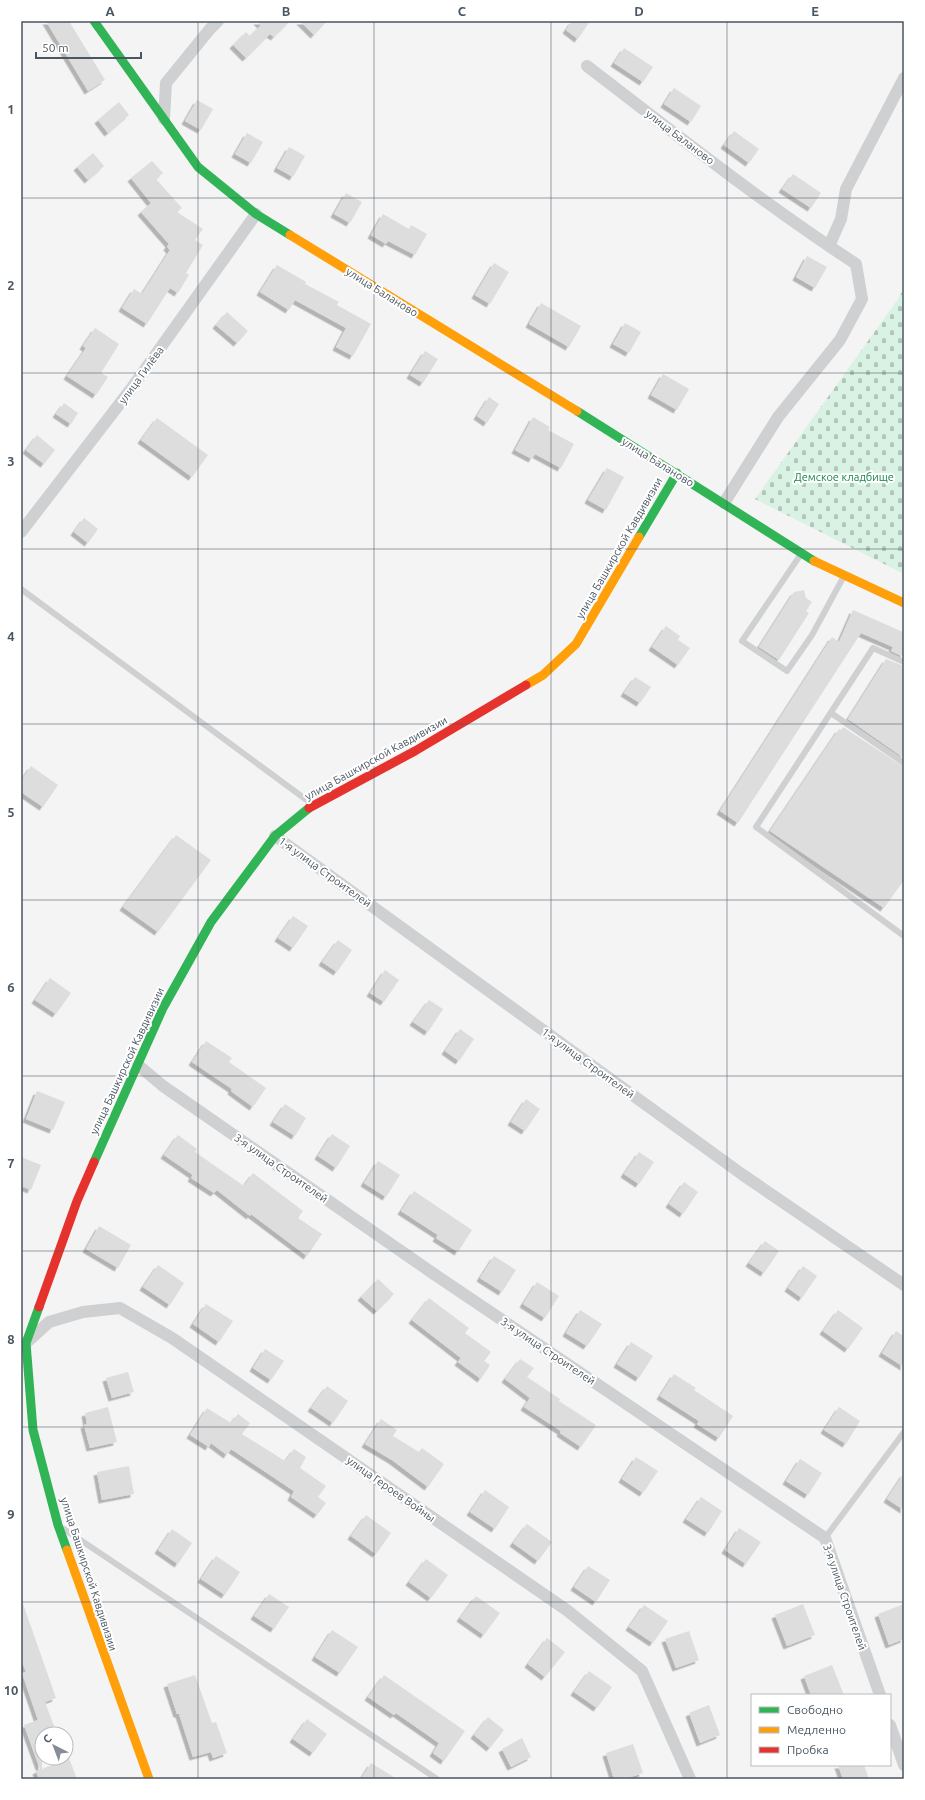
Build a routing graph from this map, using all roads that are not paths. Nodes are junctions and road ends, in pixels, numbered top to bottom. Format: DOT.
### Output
graph roads {
  1 [pos="94,21"];
  2 [pos="218,21"];
  3 [pos="587,66"];
  4 [pos="904,78"];
  5 [pos="164,119"];
  6 [pos="256,214"];
  7 [pos="829,246"];
  8 [pos="677,473"];
  9 [pos="724,503"];
  10 [pos="21,532"];
  11 [pos="802,552"];
  12 [pos="845,575"];
  13 [pos="21,588"];
  14 [pos="904,603"];
  15 [pos="904,662"];
  16 [pos="831,712"];
  17 [pos="904,763"];
  18 [pos="313,805"];
  19 [pos="275,836"];
  20 [pos="904,936"];
  21 [pos="138,1065"];
  22 [pos="904,1285"];
  23 [pos="23,1345"];
  24 [pos="904,1432"];
  25 [pos="58,1525"];
  26 [pos="824,1538"];
  27 [pos="880,1694"];
  28 [pos="891,1728"];
  29 [pos="904,1765"];
  30 [pos="149,1779"];
  31 [pos="436,1779"];
  32 [pos="690,1779"];
  1 -- 5 [label="street, улица Баланово"];
  2 -- 5 [label="street"];
  3 -- 7 [label="street, улица Баланово"];
  4 -- 7 [label="street"];
  5 -- 6 [label="street, улица Баланово"];
  6 -- 8 [label="street, улица Баланово"];
  6 -- 10 [label="street, улица Гилёва"];
  7 -- 9 [label="street, улица Баланово"];
  8 -- 9 [label="street, улица Баланово"];
  8 -- 18 [label="street, улица Башкирской Кавдивизии"];
  9 -- 11 [label="street, улица Баланово"];
  11 -- 12 [label="street, улица Баланово"];
  11 -- 12 [label="lane"];
  12 -- 14 [label="street, улица Баланово"];
  13 -- 18 [label="lane"];
  15 -- 16 [label="lane"];
  16 -- 17 [label="lane"];
  16 -- 20 [label="lane"];
  18 -- 19 [label="street, улица Башкирской Кавдивизии"];
  19 -- 21 [label="street, улица Башкирской Кавдивизии"];
  19 -- 22 [label="street, 1-я улица Строителей"];
  21 -- 23 [label="street, улица Башкирской Кавдивизии"];
  21 -- 26 [label="street, 3-я улица Строителей"];
  23 -- 25 [label="street, улица Башкирской Кавдивизии"];
  23 -- 32 [label="street, улица Героев Войны"];
  24 -- 26 [label="lane"];
  25 -- 30 [label="street, улица Башкирской Кавдивизии"];
  25 -- 31 [label="lane"];
  26 -- 27 [label="street, 3-я улица Строителей"];
  28 -- 29 [label="street"];
}
